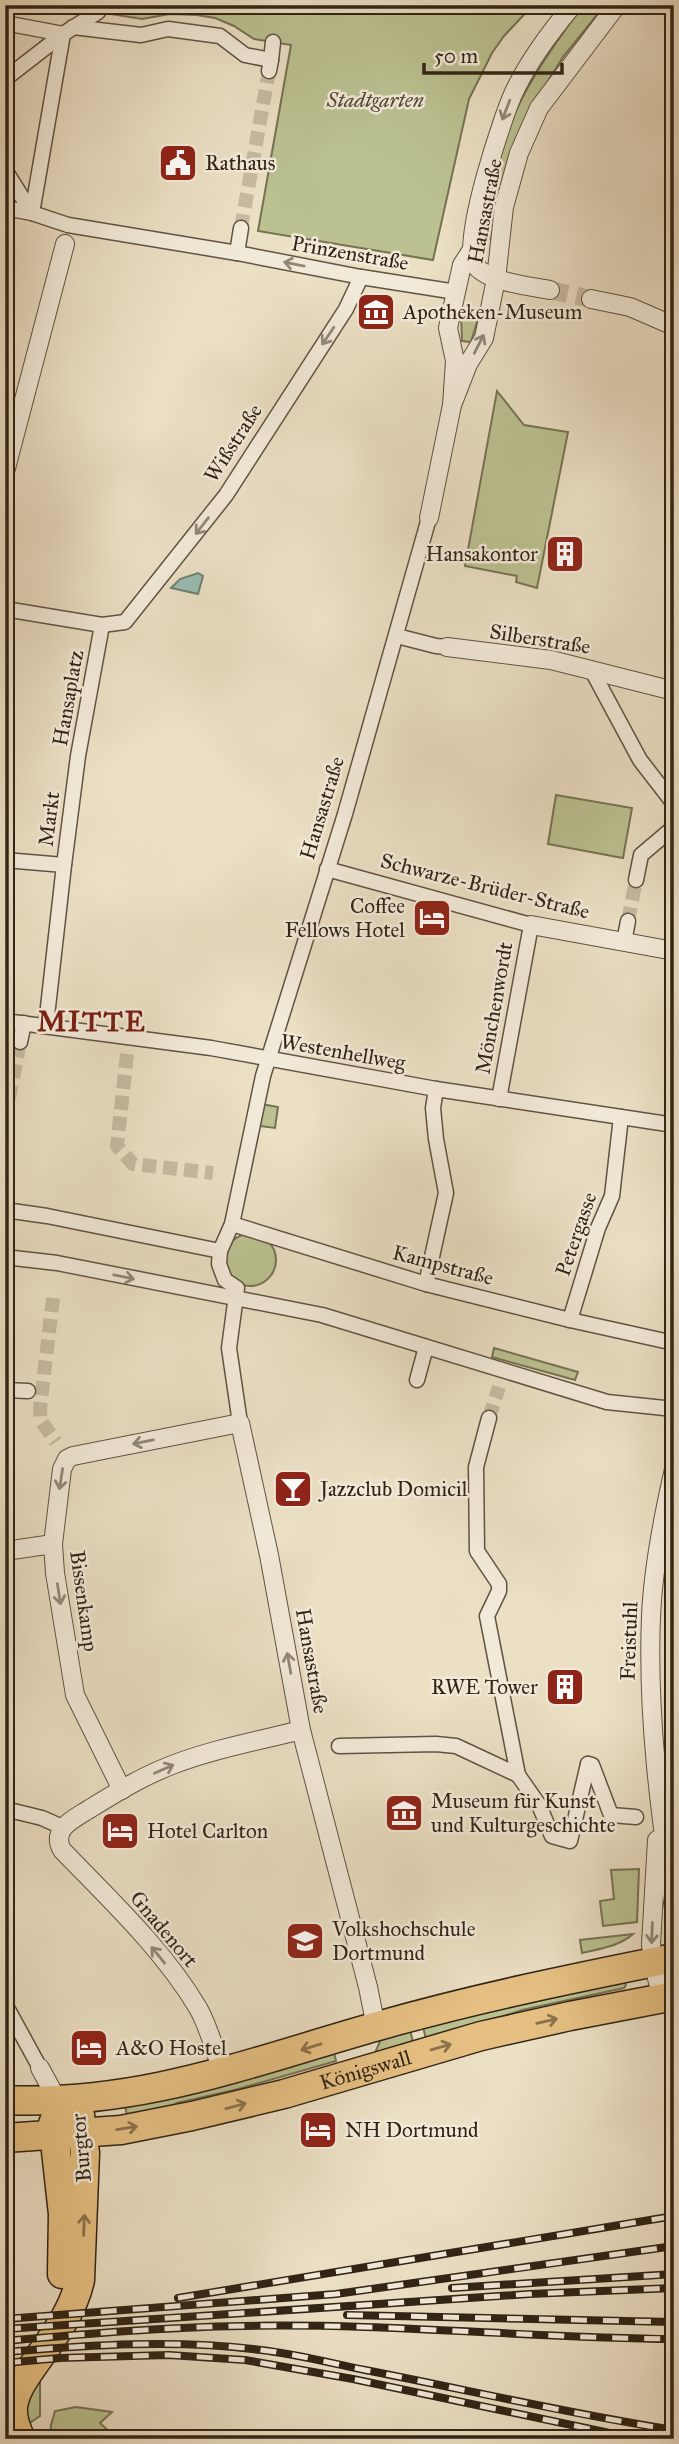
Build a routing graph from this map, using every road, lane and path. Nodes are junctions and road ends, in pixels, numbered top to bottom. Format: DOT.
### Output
graph roads {
  1 [pos="573,5"];
  2 [pos="617,5"];
  3 [pos="98,12"];
  4 [pos="5,23"];
  5 [pos="68,31"];
  6 [pos="274,42"];
  7 [pos="5,79"];
  8 [pos="5,170"];
  9 [pos="5,208"];
  10 [pos="32,213"];
  11 [pos="241,228"];
  12 [pos="65,244"];
  13 [pos="471,251"];
  14 [pos="237,253"];
  15 [pos="361,277"];
  16 [pos="496,279"];
  17 [pos="550,290"];
  18 [pos="456,292"];
  19 [pos="591,299"];
  20 [pos="674,326"];
  21 [pos="452,405"];
  22 [pos="5,472"];
  23 [pos="429,518"];
  24 [pos="5,609"];
  25 [pos="102,625"];
  26 [pos="397,636"];
  27 [pos="447,647"];
  28 [pos="592,670"];
  29 [pos="674,691"];
  30 [pos="76,778"];
  31 [pos="674,804"];
  32 [pos="674,827"];
  33 [pos="5,860"];
  34 [pos="64,865"];
  35 [pos="327,869"];
  36 [pos="636,880"];
  37 [pos="628,921"];
  38 [pos="531,925"];
  39 [pos="624,942"];
  40 [pos="674,951"];
  41 [pos="5,1021"];
  42 [pos="24,1023"];
  43 [pos="46,1025"];
  44 [pos="20,1042"];
  45 [pos="267,1059"];
  46 [pos="436,1089"];
  47 [pos="499,1099"];
  48 [pos="621,1118"];
  49 [pos="674,1125"];
  50 [pos="5,1210"];
  51 [pos="232,1224"];
  52 [pos="220,1251"];
  53 [pos="5,1257"];
  54 [pos="426,1283"];
  55 [pos="236,1299"];
  56 [pos="570,1320"];
  57 [pos="674,1343"];
  58 [pos="426,1347"];
  59 [pos="417,1380"];
  60 [pos="5,1390"];
  61 [pos="28,1391"];
  62 [pos="674,1409"];
  63 [pos="489,1418"];
  64 [pos="240,1423"];
  65 [pos="674,1469"];
  66 [pos="53,1544"];
  67 [pos="5,1551"];
  68 [pos="301,1730"];
  69 [pos="339,1746"];
  70 [pos="518,1774"];
  71 [pos="122,1790"];
  72 [pos="5,1809"];
  73 [pos="660,1816"];
  74 [pos="636,1817"];
  75 [pos="62,1827"];
  76 [pos="674,1909"];
  77 [pos="667,1960"];
  78 [pos="668,1997"];
  79 [pos="5,2004"];
  80 [pos="376,2027"];
  81 [pos="40,2068"];
  82 [pos="354,2072"];
  83 [pos="223,2073"];
  84 [pos="5,2100"];
  85 [pos="65,2101"];
  86 [pos="84,2134"];
  87 [pos="54,2135"];
  88 [pos="5,2138"];
  89 [pos="5,2377"];
  90 [pos="21,2439"];
  1 -- 13 [label="street, Hansastraße, one-way"];
  2 -- 16 [label="street, Hansastraße"];
  3 -- 5 [label="street"];
  4 -- 5 [label="street"];
  5 -- 6 [label="street"];
  5 -- 7 [label="street"];
  5 -- 10 [label="street"];
  8 -- 10 [label="street"];
  9 -- 10 [label="street, Prinzenstraße"];
  10 -- 14 [label="street, Prinzenstraße"];
  11 -- 14 [label="street"];
  12 -- 22 [label="street"];
  13 -- 16 [label="street, Hansastraße"];
  13 -- 18 [label="street, Hansastraße"];
  15 -- 14 [label="street, Prinzenstraße, one-way"];
  15 -- 18 [label="street, Prinzenstraße"];
  15 -- 25 [label="street, Wißstraße, one-way"];
  16 -- 17 [label="street"];
  21 -- 16 [label="street, Hansastraße, one-way"];
  18 -- 21 [label="street, Hansastraße"];
  19 -- 20 [label="street"];
  21 -- 23 [label="street, Hansastraße"];
  23 -- 26 [label="street, Hansastraße"];
  24 -- 25 [label="street"];
  25 -- 30 [label="street, Hansaplatz"];
  26 -- 27 [label="street, Silberstraße"];
  26 -- 35 [label="street, Hansastraße"];
  27 -- 28 [label="street, Silberstraße"];
  28 -- 29 [label="street, Silberstraße"];
  28 -- 31 [label="street"];
  30 -- 34 [label="street, Markt"];
  32 -- 36 [label="street"];
  33 -- 34 [label="street, Markt"];
  34 -- 43 [label="street, Markt"];
  35 -- 38 [label="street, Schwarze-Brüder-Straße"];
  35 -- 45 [label="street, Hansastraße"];
  37 -- 39 [label="street"];
  38 -- 39 [label="street, Schwarze-Brüder-Straße"];
  38 -- 47 [label="street, Mönchenwordt"];
  39 -- 40 [label="street, Schwarze-Brüder-Straße"];
  41 -- 42 [label="street, Westenhellweg"];
  42 -- 43 [label="street, Westenhellweg"];
  42 -- 44 [label="street"];
  43 -- 45 [label="street, Westenhellweg"];
  45 -- 46 [label="street, Westenhellweg"];
  45 -- 51 [label="street, Hansastraße"];
  46 -- 47 [label="street, Westenhellweg"];
  46 -- 54 [label="street"];
  47 -- 48 [label="street, Westenhellweg"];
  48 -- 49 [label="street, Westenhellweg"];
  48 -- 56 [label="street, Petergasse"];
  50 -- 52 [label="street"];
  51 -- 52 [label="street"];
  51 -- 54 [label="street, Kampstraße"];
  52 -- 55 [label="street"];
  53 -- 55 [label="street, one-way"];
  54 -- 56 [label="street, Kampstraße"];
  55 -- 58 [label="street"];
  55 -- 64 [label="street, Hansastraße"];
  56 -- 57 [label="street, Kampstraße"];
  58 -- 59 [label="street"];
  58 -- 62 [label="street"];
  60 -- 61 [label="street"];
  63 -- 70 [label="street"];
  64 -- 66 [label="street, Bissenkamp, one-way"];
  68 -- 64 [label="street, Hansastraße, one-way"];
  65 -- 73 [label="street, Freistuhl"];
  66 -- 67 [label="street"];
  66 -- 71 [label="street, Bissenkamp, one-way"];
  71 -- 68 [label="street, one-way"];
  68 -- 80 [label="street, Hansastraße"];
  69 -- 70 [label="street"];
  70 -- 74 [label="street"];
  71 -- 75 [label="street"];
  72 -- 75 [label="street"];
  73 -- 76 [label="street, Freistuhl"];
  73 -- 77 [label="street, Freistuhl, one-way"];
  83 -- 75 [label="street, Gnadenort, one-way"];
  77 -- 78 [label="street, Freistuhl"];
  77 -- 80 [label="main road, Königswall"];
  82 -- 78 [label="main road, Königswall, one-way"];
  79 -- 81 [label="street"];
  80 -- 82 [label="main road"];
  80 -- 83 [label="main road, Königswall, one-way"];
  81 -- 85 [label="street"];
  86 -- 82 [label="main road, Königswall, one-way"];
  83 -- 85 [label="main road, Königswall"];
  84 -- 85 [label="main road, Königswall"];
  85 -- 86 [label="main road, Burgtor"];
  85 -- 87 [label="main road, Burgtor"];
  86 -- 87 [label="main road, Königswall"];
  90 -- 86 [label="main road, Burgtor, one-way"];
  87 -- 88 [label="main road, Königswall"];
  87 -- 89 [label="main road, Burgtor"];
}
